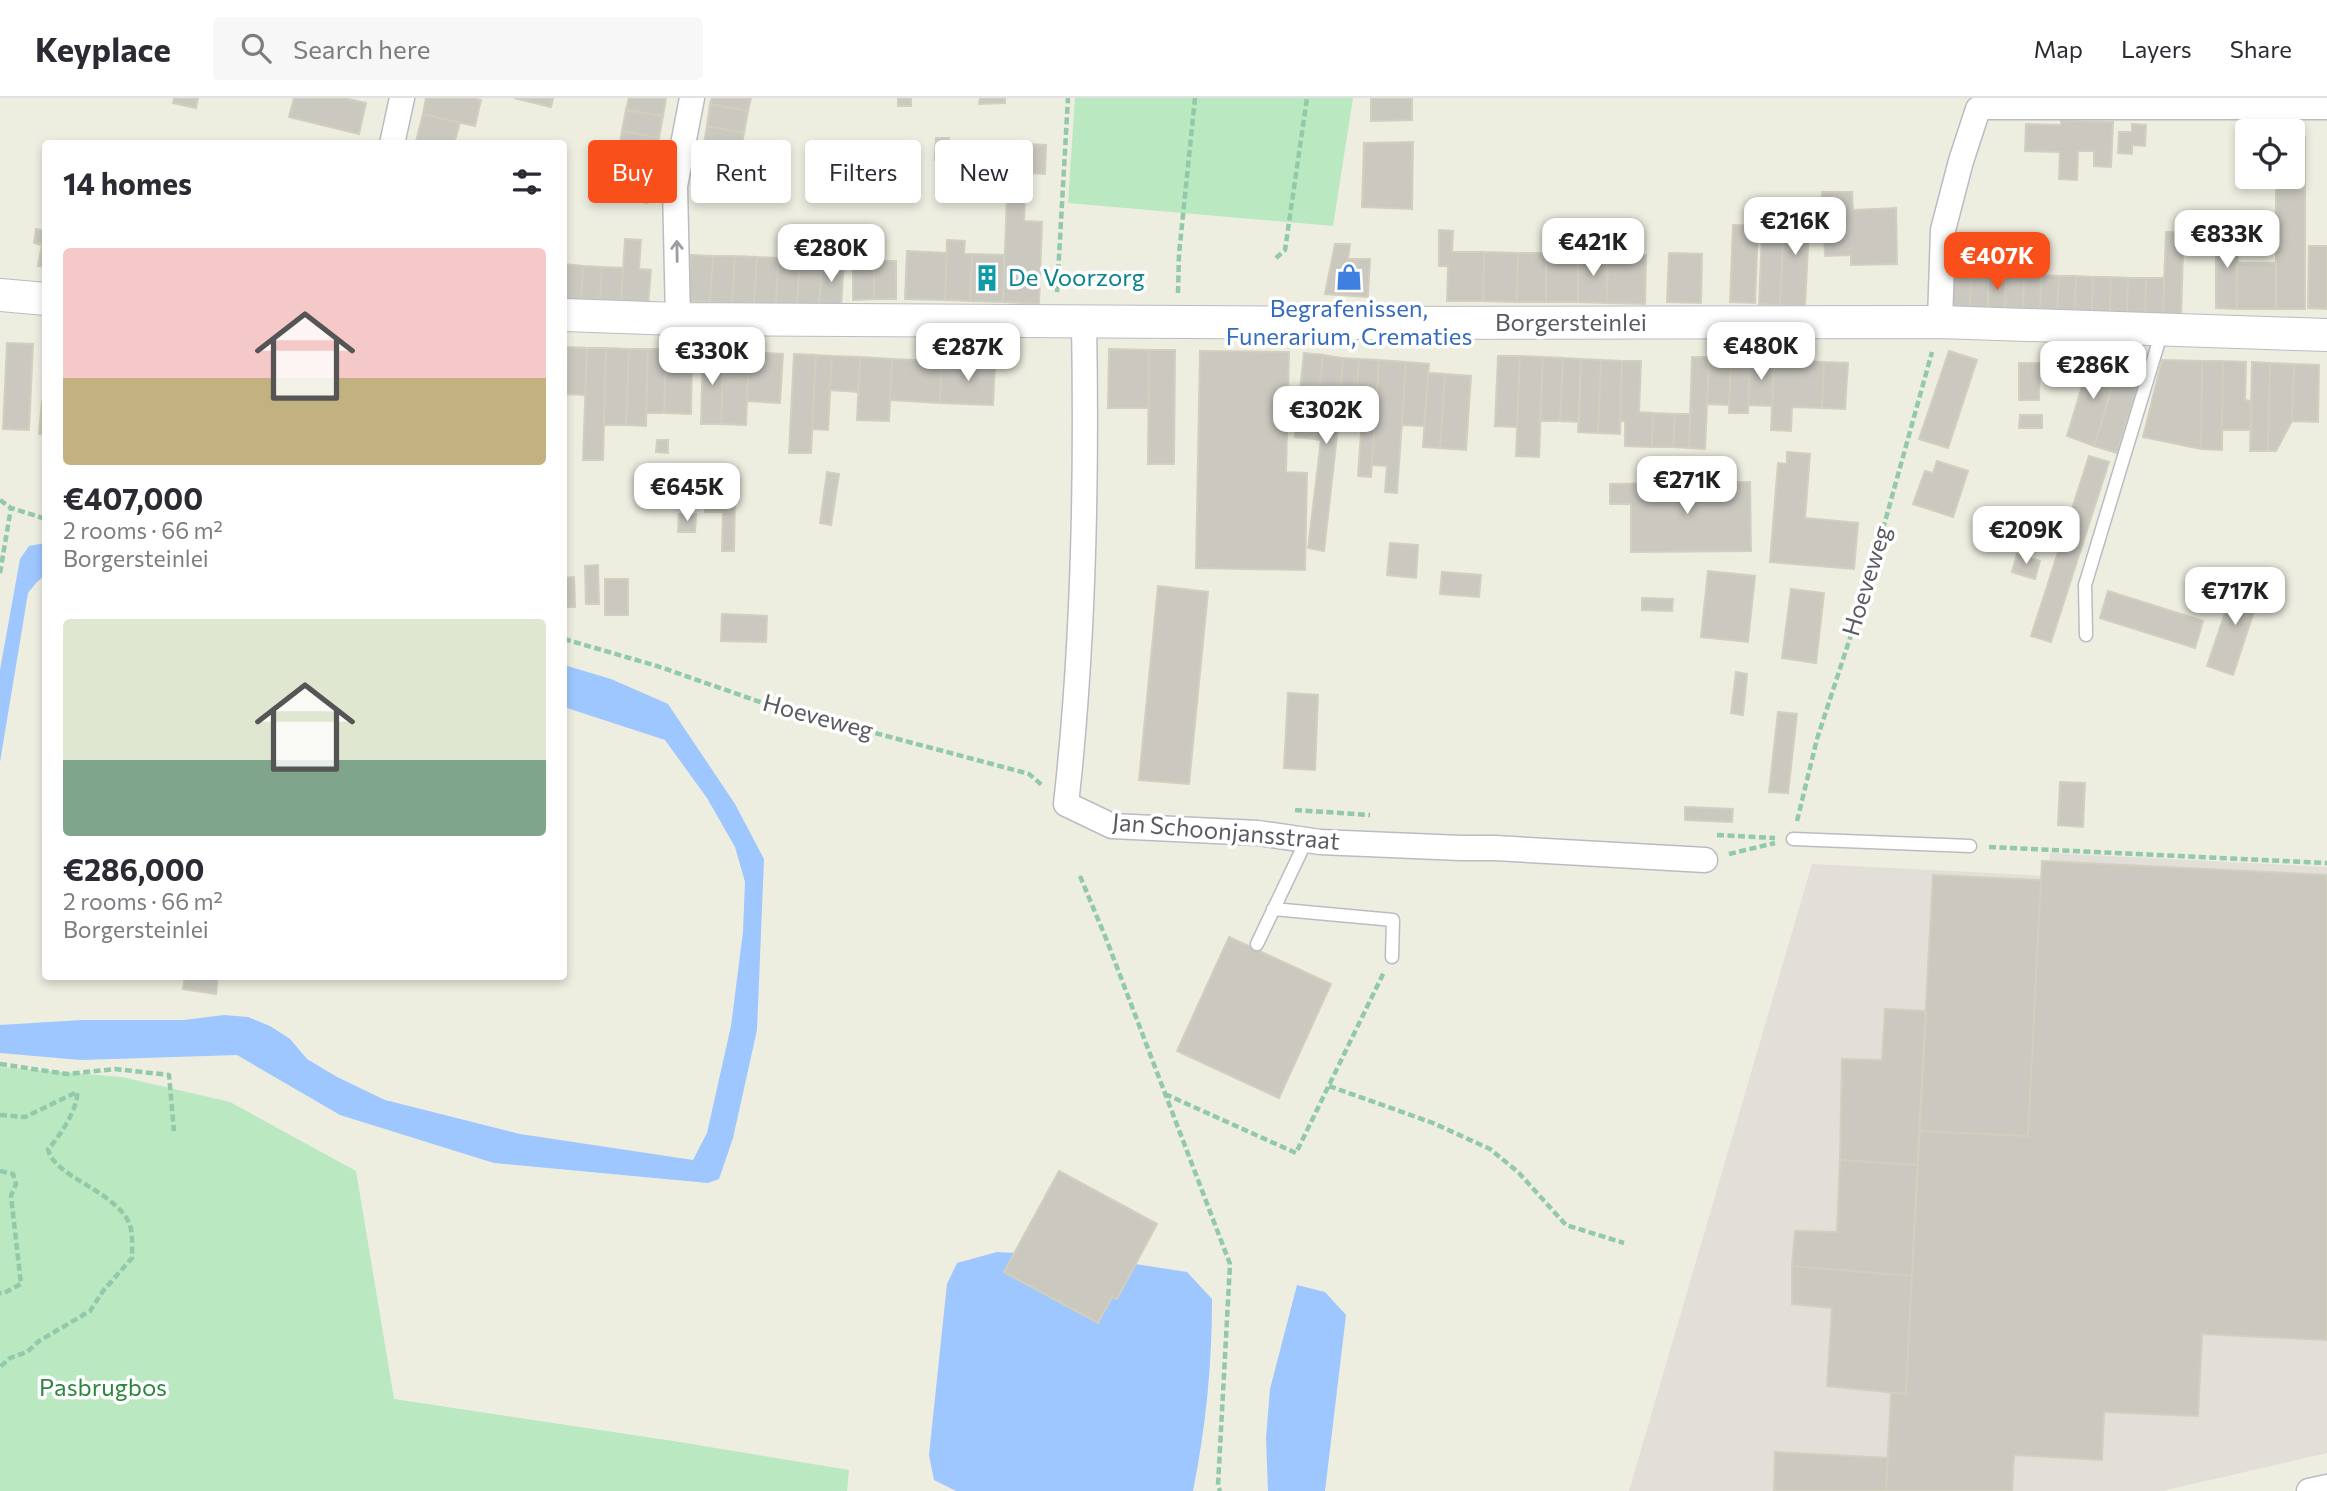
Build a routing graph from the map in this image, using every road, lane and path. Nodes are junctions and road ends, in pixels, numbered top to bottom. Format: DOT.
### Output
graph roads {
  1 [pos="402,98"];
  2 [pos="692,98"];
  3 [pos="1068,98"];
  4 [pos="1195,98"];
  5 [pos="1307,98"];
  6 [pos="2327,107"];
  7 [pos="393,140"];
  8 [pos="1276,258"];
  9 [pos="0,295"];
  10 [pos="42,299"];
  11 [pos="567,315"];
  12 [pos="678,319"];
  13 [pos="1070,321"];
  14 [pos="1178,322"];
  15 [pos="1940,322"];
  16 [pos="2162,331"];
  17 [pos="2327,335"];
  18 [pos="0,500"];
  19 [pos="11,508"];
  20 [pos="42,518"];
  21 [pos="0,573"];
  22 [pos="2086,635"];
  23 [pos="567,640"];
  24 [pos="1066,804"];
  25 [pos="1307,839"];
  26 [pos="1793,839"];
  27 [pos="1970,846"];
  28 [pos="1705,860"];
  29 [pos="2327,863"];
  30 [pos="1080,876"];
  31 [pos="1273,909"];
  32 [pos="1257,944"];
  33 [pos="1392,957"];
  34 [pos="0,1064"];
  35 [pos="1329,1086"];
  36 [pos="1164,1094"];
  37 [pos="0,1115"];
  38 [pos="174,1131"];
  39 [pos="0,1171"];
  40 [pos="1623,1242"];
  41 [pos="0,1293"];
  42 [pos="0,1367"];
  43 [pos="2327,1487"];
  44 [pos="1220,1491"];
  45 [pos="2309,1491"];
  1 -- 7 [label="street"];
  12 -- 2 [label="street, one-way"];
  3 -- 13 [label="path"];
  4 -- 14 [label="path"];
  5 -- 8 [label="path"];
  6 -- 15 [label="street"];
  9 -- 10 [label="street"];
  11 -- 12 [label="street, Borgersteinlei"];
  12 -- 13 [label="street, Borgersteinlei"];
  13 -- 14 [label="street, Borgersteinlei"];
  13 -- 24 [label="street"];
  14 -- 15 [label="street, Borgersteinlei"];
  15 -- 16 [label="street, Borgersteinlei"];
  15 -- 26 [label="path, Hoeveweg"];
  16 -- 17 [label="street, Borgersteinlei"];
  16 -- 22 [label="lane"];
  18 -- 19 [label="path"];
  19 -- 20 [label="path"];
  19 -- 21 [label="path"];
  23 -- 24 [label="path, Hoeveweg"];
  24 -- 25 [label="street, Jan Schoonjansstraat"];
  25 -- 28 [label="street, Jan Schoonjansstraat"];
  25 -- 31 [label="lane"];
  26 -- 27 [label="lane"];
  26 -- 28 [label="path"];
  27 -- 29 [label="path"];
  30 -- 36 [label="path"];
  31 -- 32 [label="lane"];
  31 -- 33 [label="lane"];
  33 -- 35 [label="path"];
  34 -- 38 [label="path"];
  35 -- 36 [label="path"];
  35 -- 40 [label="path"];
  36 -- 44 [label="path"];
  37 -- 42 [label="path"];
  39 -- 41 [label="path"];
  43 -- 45 [label="street"];
}
